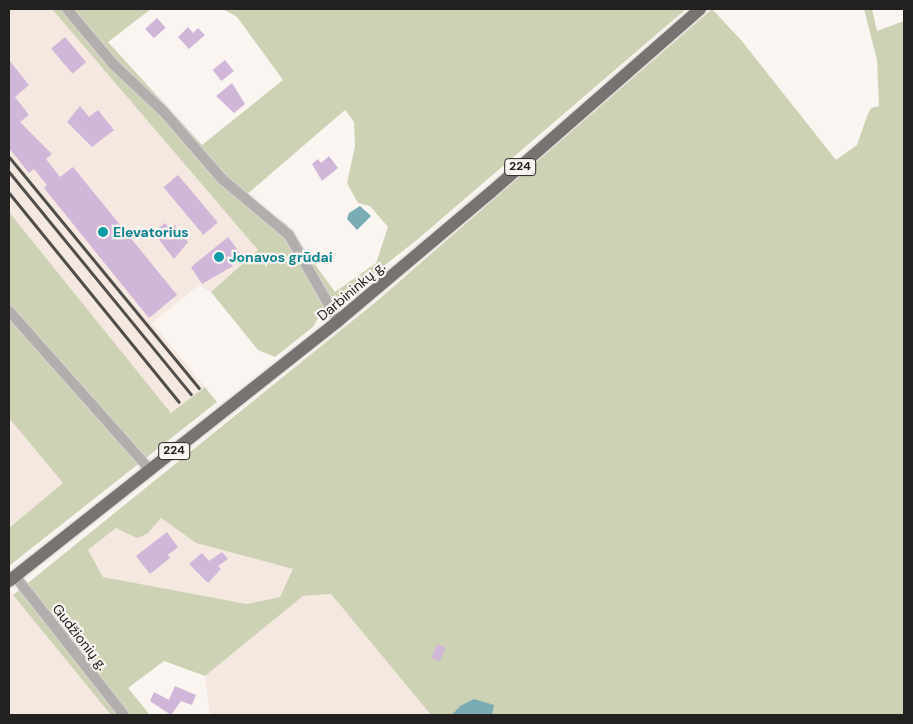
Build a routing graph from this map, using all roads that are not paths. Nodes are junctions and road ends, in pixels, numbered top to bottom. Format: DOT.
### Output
graph roads {
  1 [pos="67,9"];
  2 [pos="700,9"];
  3 [pos="9,311"];
  4 [pos="338,321"];
  5 [pos="150,470"];
  6 [pos="12,578"];
  7 [pos="124,715"];
  1 -- 4 [label="street"];
  2 -- 4 [label="main road, Darbininkų g. / 224"];
  3 -- 5 [label="street"];
  4 -- 5 [label="main road, Darbininkų g. / 224"];
  5 -- 6 [label="main road, Darbininkų g. / 224"];
  6 -- 7 [label="street, Gudžionių g."];
}
